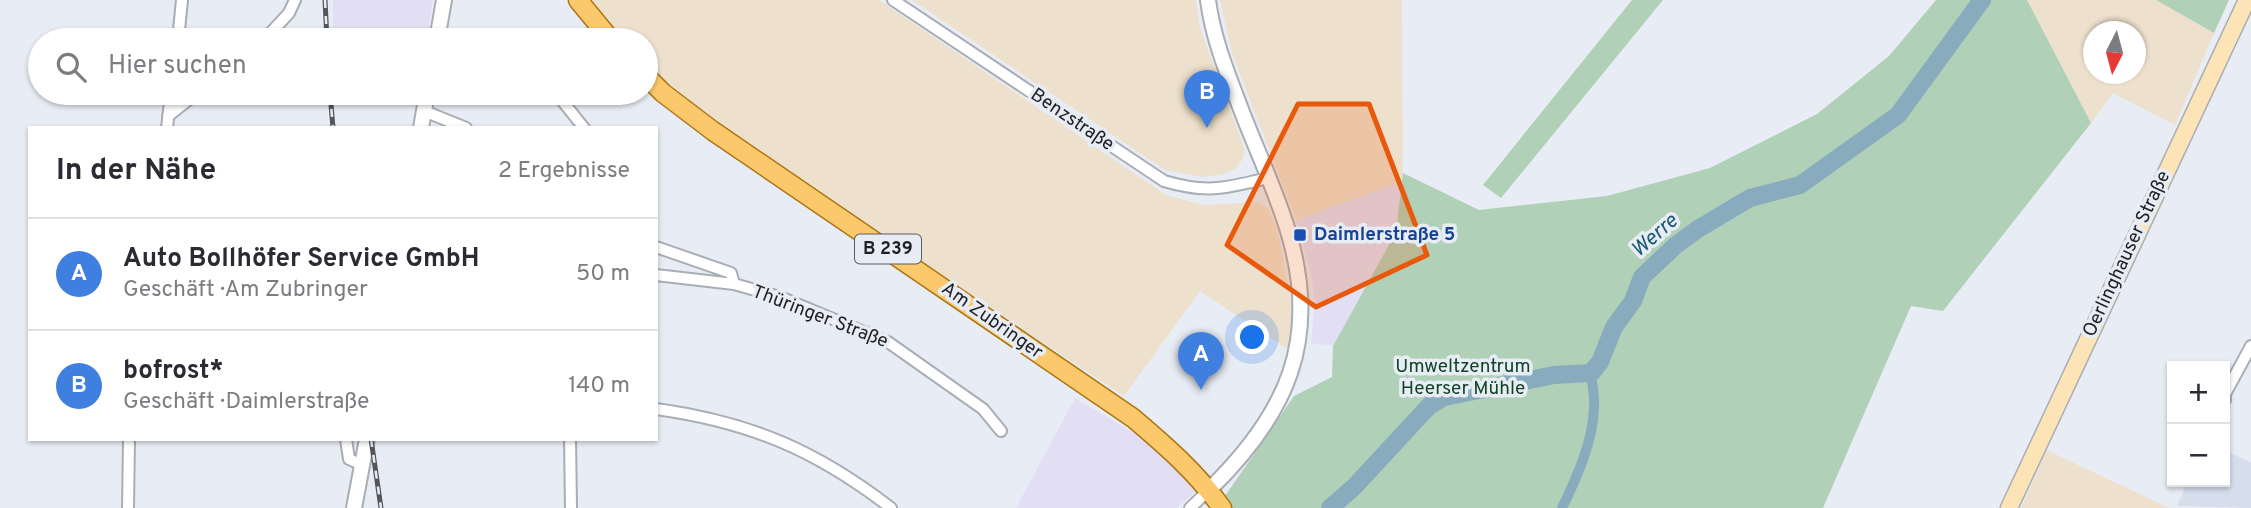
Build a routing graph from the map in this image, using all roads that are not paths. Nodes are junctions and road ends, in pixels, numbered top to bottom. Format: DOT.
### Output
graph roads {
  1 [pos="182,0"];
  2 [pos="295,0"];
  3 [pos="444,0"];
  4 [pos="578,0"];
  5 [pos="893,0"];
  6 [pos="1208,0"];
  7 [pos="2247,0"];
  8 [pos="178,28"];
  9 [pos="275,28"];
  10 [pos="439,28"];
  11 [pos="601,28"];
  12 [pos="658,88"];
  13 [pos="169,105"];
  14 [pos="182,105"];
  15 [pos="425,105"];
  16 [pos="566,105"];
  17 [pos="424,111"];
  18 [pos="168,116"];
  19 [pos="167,126"];
  20 [pos="421,126"];
  21 [pos="461,126"];
  22 [pos="582,126"];
  23 [pos="1268,178"];
  24 [pos="658,248"];
  25 [pos="658,275"];
  26 [pos="734,284"];
  27 [pos="2251,346"];
  28 [pos="2230,385"];
  29 [pos="658,409"];
  30 [pos="1001,431"];
  31 [pos="129,441"];
  32 [pos="346,441"];
  33 [pos="367,441"];
  34 [pos="570,441"];
  35 [pos="362,465"];
  36 [pos="1209,490"];
  37 [pos="128,508"];
  38 [pos="354,508"];
  39 [pos="571,508"];
  40 [pos="891,508"];
  41 [pos="1189,508"];
  42 [pos="1222,508"];
  43 [pos="2009,508"];
  1 -- 8 [label="street"];
  2 -- 9 [label="street"];
  3 -- 10 [label="street"];
  4 -- 11 [label="main road"];
  5 -- 23 [label="street, Benzstraße"];
  6 -- 23 [label="street"];
  7 -- 43 [label="main road, Oerlinghauser Straße"];
  12 -- 36 [label="main road, Am Zubringer / B 239"];
  13 -- 18 [label="street"];
  14 -- 18 [label="street"];
  15 -- 17 [label="street"];
  16 -- 22 [label="street"];
  17 -- 20 [label="street"];
  17 -- 21 [label="street"];
  18 -- 19 [label="street"];
  23 -- 36 [label="street"];
  24 -- 26 [label="street, Thüringer Straße"];
  25 -- 26 [label="street, Thüringer Straße"];
  26 -- 30 [label="street, Thüringer Straße"];
  27 -- 28 [label="street"];
  29 -- 40 [label="street"];
  31 -- 37 [label="street"];
  32 -- 35 [label="street"];
  33 -- 35 [label="street"];
  34 -- 39 [label="street"];
  35 -- 38 [label="street"];
  36 -- 41 [label="street"];
  36 -- 42 [label="main road, Am Zubringer / B 239"];
}
